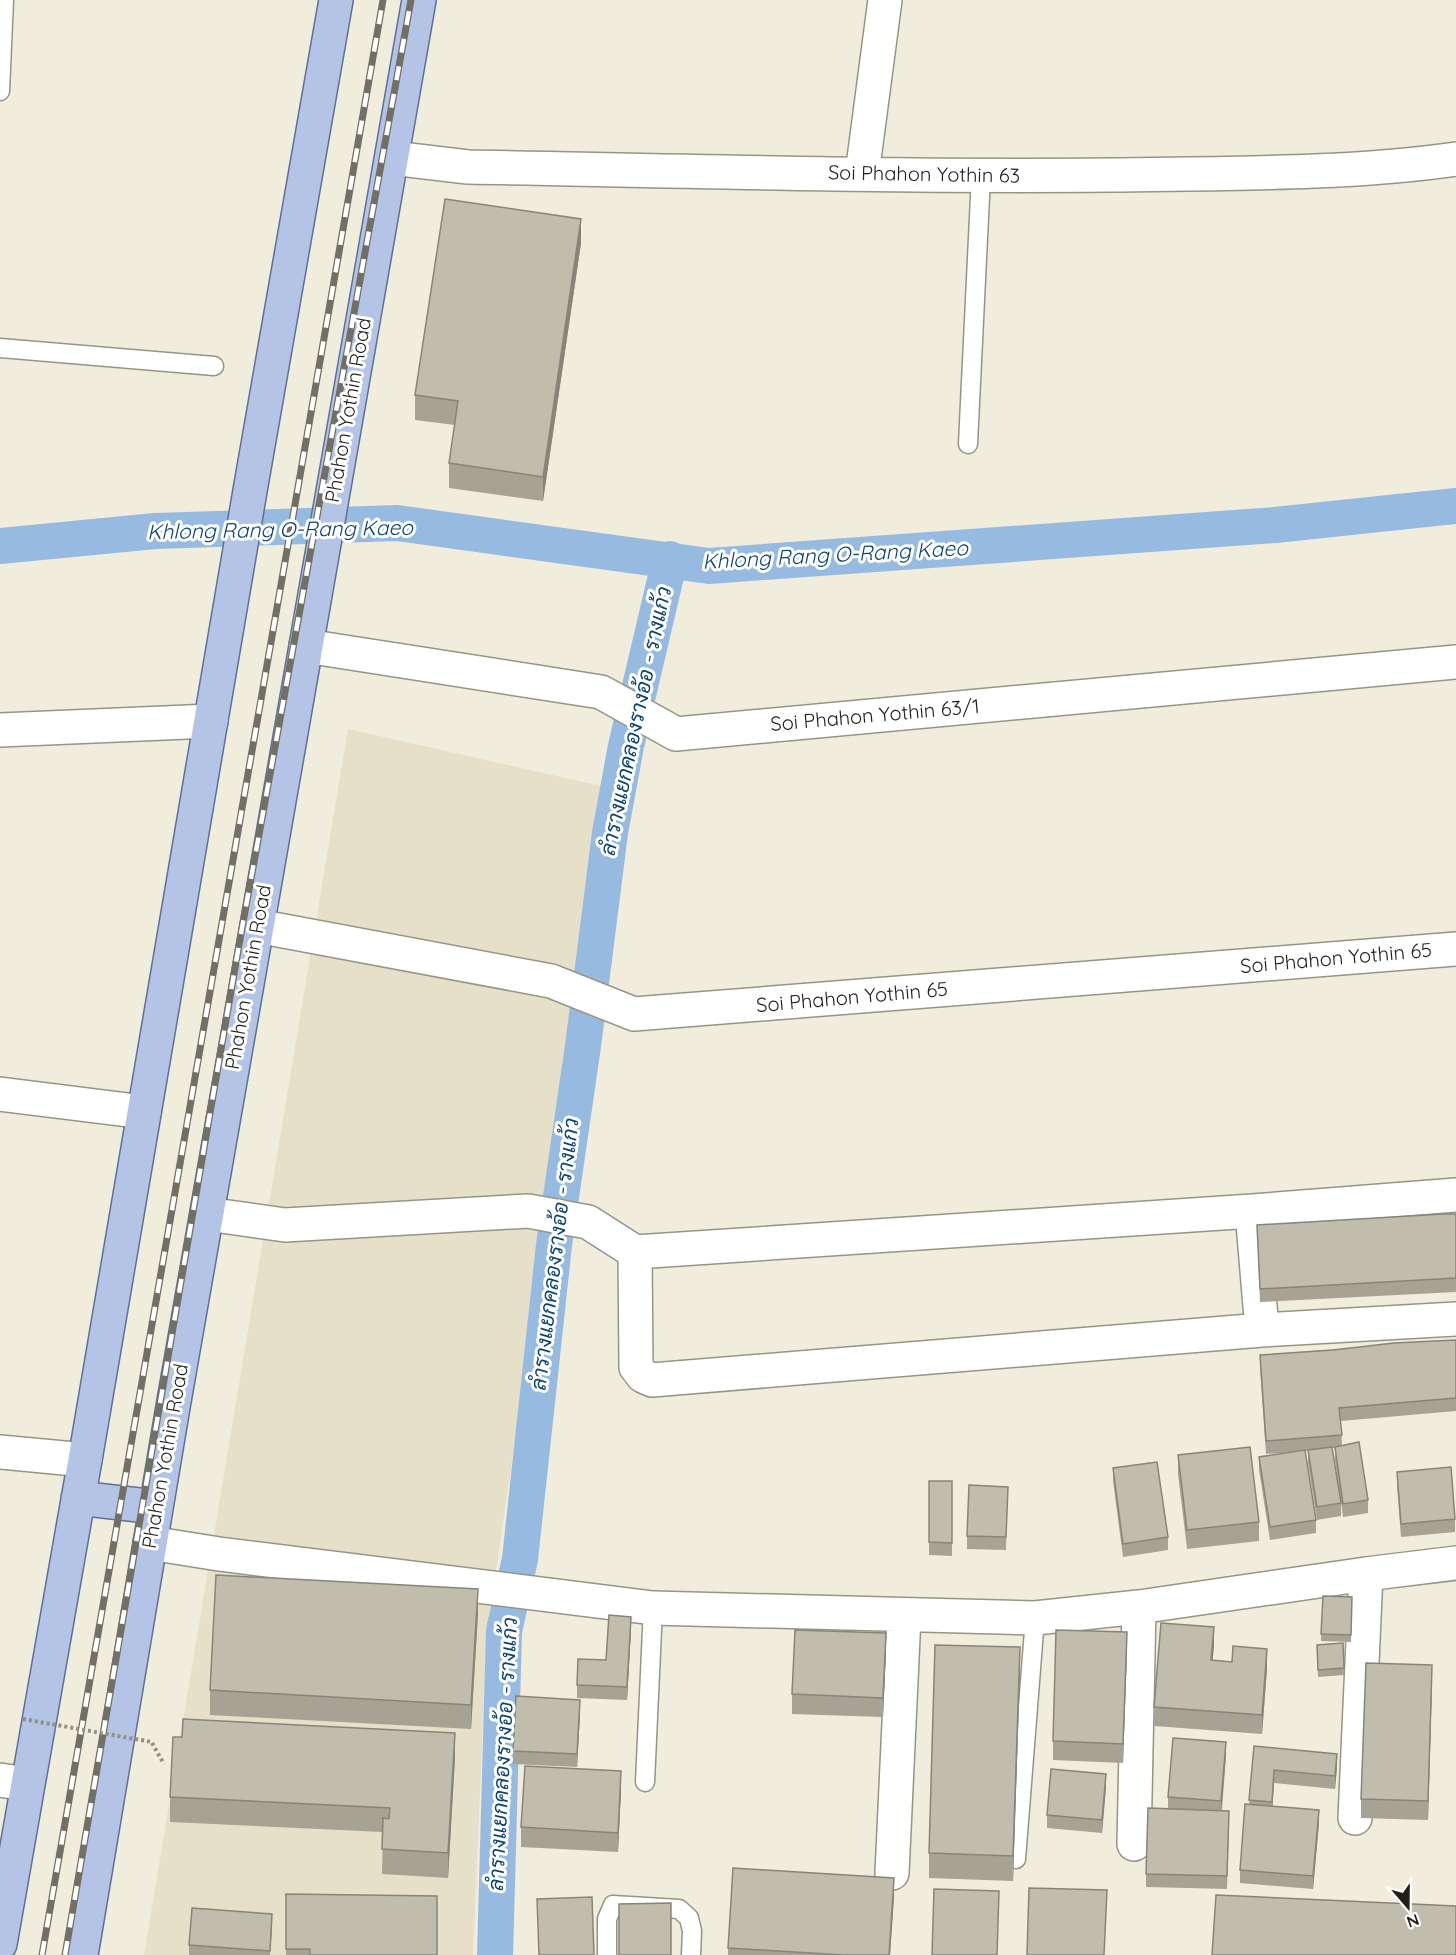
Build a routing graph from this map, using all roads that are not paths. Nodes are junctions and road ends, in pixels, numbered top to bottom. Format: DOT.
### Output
graph roads {
  1 [pos="4,0"];
  2 [pos="336,0"];
  3 [pos="419,0"];
  4 [pos="885,0"];
  5 [pos="0,91"];
  6 [pos="392,158"];
  7 [pos="1456,159"];
  8 [pos="862,174"];
  9 [pos="981,176"];
  10 [pos="0,348"];
  11 [pos="214,366"];
  12 [pos="968,444"];
  13 [pos="306,646"];
  14 [pos="1456,662"];
  15 [pos="211,721"];
  16 [pos="0,730"];
  17 [pos="257,926"];
  18 [pos="1456,949"];
  19 [pos="0,1094"];
  20 [pos="144,1112"];
  21 [pos="1456,1196"];
  22 [pos="1252,1211"];
  23 [pos="207,1214"];
  24 [pos="635,1252"];
  25 [pos="1456,1319"];
  26 [pos="1262,1330"];
  27 [pos="0,1452"];
  28 [pos="85,1460"];
  29 [pos="78,1498"];
  30 [pos="156,1507"];
  31 [pos="150,1543"];
  32 [pos="1456,1563"];
  33 [pos="1366,1574"];
  34 [pos="1139,1607"];
  35 [pos="653,1608"];
  36 [pos="904,1616"];
  37 [pos="1035,1618"];
  38 [pos="14,1782"];
  39 [pos="645,1782"];
  40 [pos="1355,1818"];
  41 [pos="1134,1844"];
  42 [pos="1016,1859"];
  43 [pos="892,1873"];
  44 [pos="0,1944"];
  45 [pos="81,1955"];
  46 [pos="607,1955"];
  47 [pos="692,1955"];
  1 -- 5 [label="lane"];
  2 -- 15 [label="main road"];
  3 -- 6 [label="main road, Phahon Yothin Road"];
  4 -- 8 [label="street"];
  6 -- 8 [label="street, Soi Phahon Yothin 63"];
  6 -- 13 [label="main road, Phahon Yothin Road"];
  7 -- 9 [label="street, Soi Phahon Yothin 63"];
  8 -- 9 [label="street, Soi Phahon Yothin 63"];
  9 -- 12 [label="lane"];
  10 -- 11 [label="lane"];
  13 -- 14 [label="street, Soi Phahon Yothin 63/1"];
  13 -- 17 [label="main road, Phahon Yothin Road"];
  15 -- 16 [label="street"];
  15 -- 20 [label="main road"];
  17 -- 18 [label="street, Soi Phahon Yothin 65"];
  17 -- 23 [label="main road, Phahon Yothin Road"];
  19 -- 20 [label="street"];
  20 -- 28 [label="main road"];
  21 -- 22 [label="street"];
  22 -- 24 [label="street"];
  22 -- 26 [label="street"];
  23 -- 24 [label="street"];
  23 -- 30 [label="main road, Phahon Yothin Road"];
  24 -- 26 [label="street"];
  25 -- 26 [label="street"];
  27 -- 28 [label="street"];
  28 -- 29 [label="main road"];
  29 -- 30 [label="main road"];
  29 -- 38 [label="main road"];
  30 -- 31 [label="main road, Phahon Yothin Road"];
  31 -- 35 [label="street"];
  31 -- 45 [label="main road, Phahon Yothin Road"];
  32 -- 33 [label="street"];
  33 -- 34 [label="street"];
  33 -- 40 [label="street"];
  34 -- 37 [label="street"];
  34 -- 41 [label="street"];
  35 -- 36 [label="street"];
  35 -- 39 [label="lane"];
  36 -- 37 [label="street"];
  36 -- 43 [label="street"];
  37 -- 42 [label="lane"];
  38 -- 44 [label="main road"];
  46 -- 47 [label="lane"];
}
